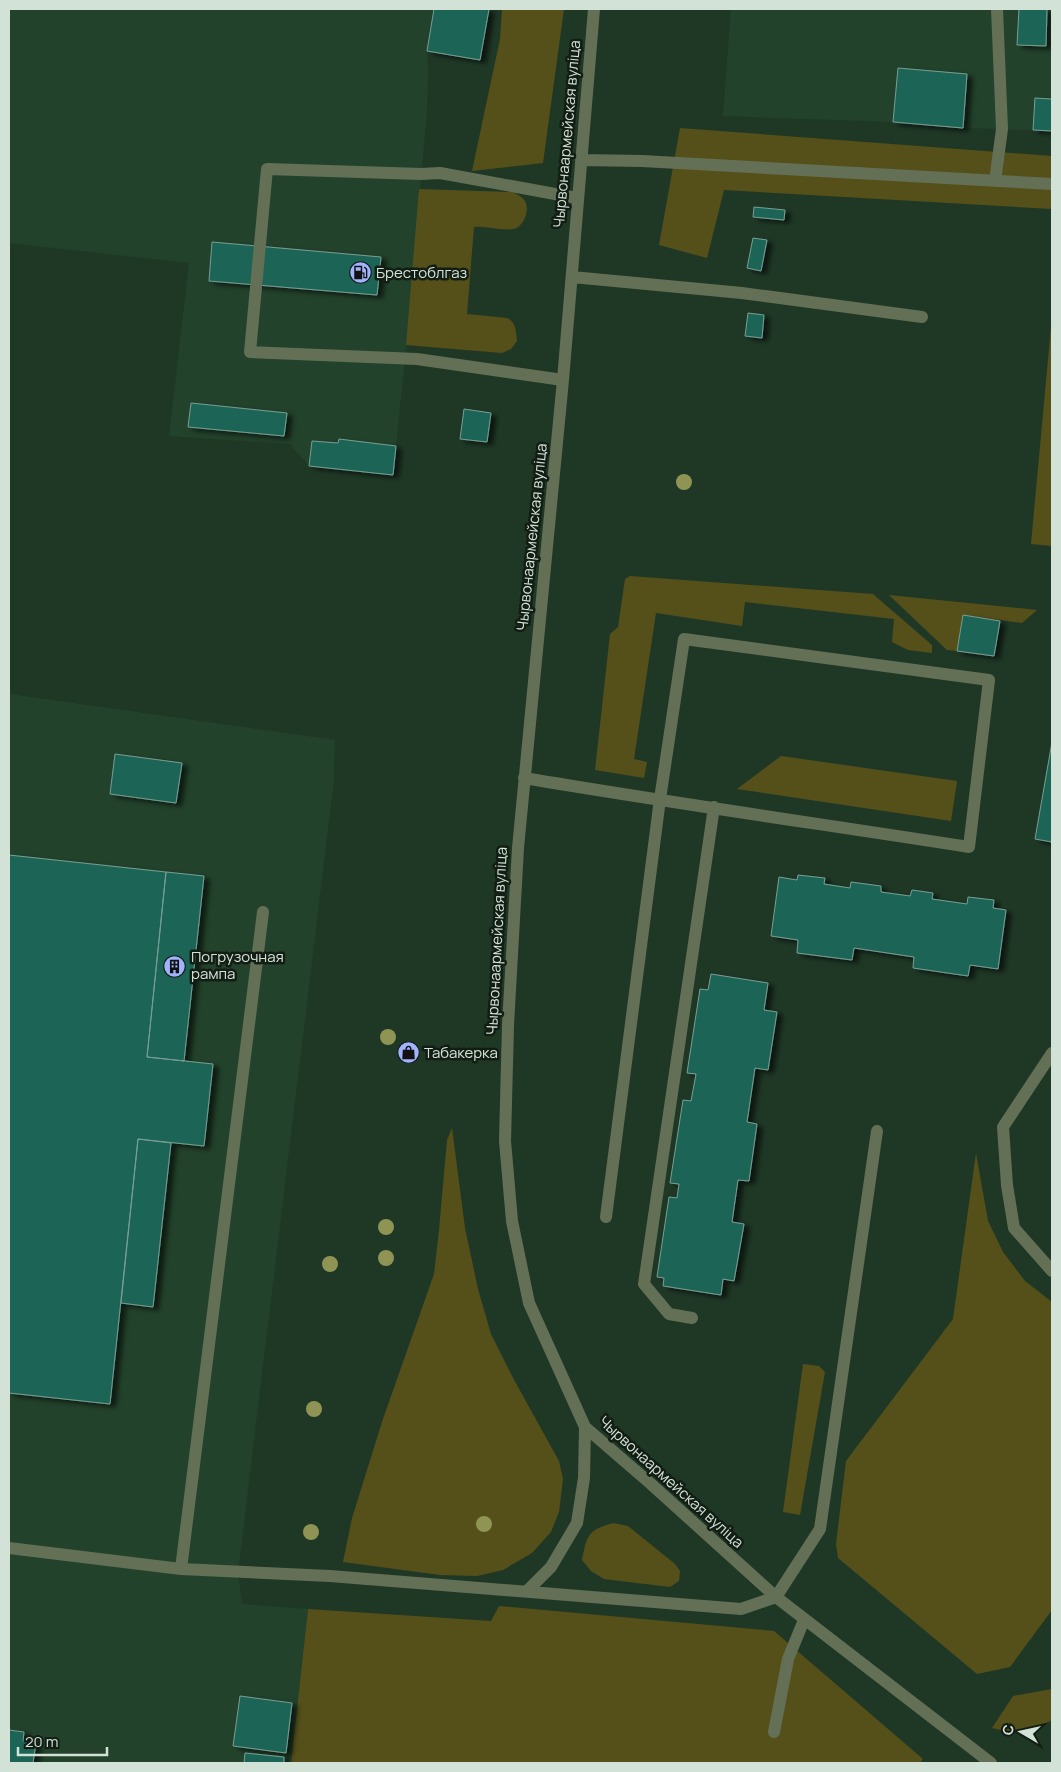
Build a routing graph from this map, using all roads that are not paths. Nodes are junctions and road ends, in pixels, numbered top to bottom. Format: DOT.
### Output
graph roads {
  1 [pos="594,9"];
  2 [pos="997,9"];
  3 [pos="581,160"];
  4 [pos="995,181"];
  5 [pos="1052,184"];
  6 [pos="577,198"];
  7 [pos="572,277"];
  8 [pos="922,317"];
  9 [pos="564,380"];
  10 [pos="524,778"];
  11 [pos="660,799"];
  12 [pos="714,807"];
  13 [pos="263,912"];
  14 [pos="1052,1052"];
  15 [pos="877,1131"];
  16 [pos="606,1217"];
  17 [pos="1052,1271"];
  18 [pos="692,1318"];
  19 [pos="585,1427"];
  20 [pos="9,1548"];
  21 [pos="181,1569"];
  22 [pos="527,1591"];
  23 [pos="776,1597"];
  24 [pos="804,1620"];
  25 [pos="774,1732"];
  26 [pos="991,1763"];
  1 -- 3 [label="street, Чырвонаармейская вуліца"];
  2 -- 4 [label="street"];
  3 -- 4 [label="street"];
  3 -- 6 [label="street, Чырвонаармейская вуліца"];
  4 -- 5 [label="street"];
  6 -- 7 [label="street, Чырвонаармейская вуліца"];
  6 -- 9 [label="street"];
  7 -- 8 [label="street"];
  7 -- 9 [label="street, Чырвонаармейская вуліца"];
  9 -- 10 [label="street, Чырвонаармейская вуліца"];
  10 -- 11 [label="street"];
  10 -- 19 [label="street, Чырвонаармейская вуліца"];
  11 -- 12 [label="street"];
  11 -- 12 [label="street"];
  11 -- 16 [label="street"];
  12 -- 18 [label="street"];
  13 -- 21 [label="street"];
  14 -- 17 [label="street"];
  15 -- 23 [label="street"];
  19 -- 22 [label="street"];
  19 -- 23 [label="street, Чырвонаармейская вуліца"];
  20 -- 21 [label="street"];
  21 -- 22 [label="street"];
  22 -- 23 [label="street"];
  23 -- 24 [label="street, Чырвонаармейская вуліца"];
  24 -- 25 [label="street"];
  24 -- 26 [label="street, Чырвонаармейская вуліца"];
}
